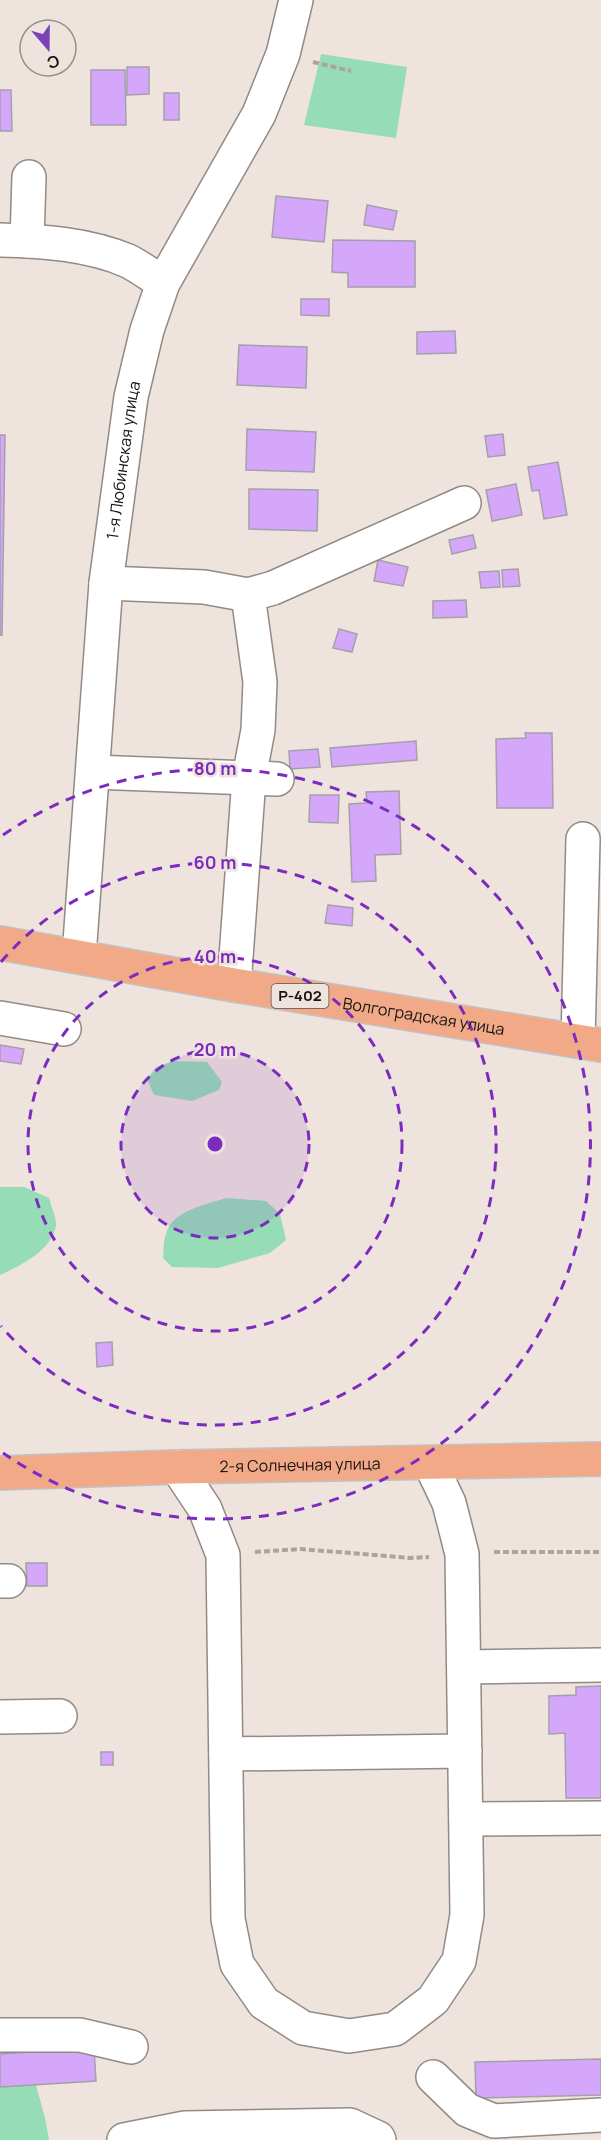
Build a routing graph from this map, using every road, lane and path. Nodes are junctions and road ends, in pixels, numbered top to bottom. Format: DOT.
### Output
graph roads {
  1 [pos="296,0"];
  2 [pos="283,54"];
  3 [pos="351,71"];
  4 [pos="29,177"];
  5 [pos="14,241"];
  6 [pos="163,283"];
  7 [pos="464,503"];
  8 [pos="106,583"];
  9 [pos="248,595"];
  10 [pos="93,772"];
  11 [pos="263,778"];
  12 [pos="583,839"];
  13 [pos="0,943"];
  14 [pos="80,956"];
  15 [pos="234,985"];
  16 [pos="0,1018"];
  17 [pos="64,1029"];
  18 [pos="590,1043"];
  19 [pos="601,1459"];
  20 [pos="430,1463"];
  21 [pos="177,1467"];
  22 [pos="0,1473"];
  23 [pos="601,1552"];
  24 [pos="223,1554"];
  25 [pos="462,1554"];
  26 [pos="601,1665"];
  27 [pos="464,1667"];
  28 [pos="60,1716"];
  29 [pos="0,1717"];
  30 [pos="465,1751"];
  31 [pos="226,1754"];
  32 [pos="601,1818"];
  33 [pos="466,1820"];
  34 [pos="0,2035"];
  35 [pos="131,2047"];
  36 [pos="433,2077"];
  37 [pos="597,2123"];
  38 [pos="494,2130"];
  39 [pos="124,2140"];
  40 [pos="379,2140"];
  1 -- 2 [label="street, 1-я Любинская улица"];
  2 -- 3 [label="path"];
  2 -- 6 [label="street, 1-я Любинская улица"];
  4 -- 5 [label="street"];
  5 -- 6 [label="street"];
  6 -- 8 [label="street, 1-я Любинская улица"];
  7 -- 9 [label="street"];
  8 -- 9 [label="street"];
  8 -- 10 [label="street, 1-я Любинская улица"];
  9 -- 11 [label="street"];
  10 -- 11 [label="street"];
  10 -- 14 [label="street, 1-я Любинская улица"];
  11 -- 15 [label="street"];
  12 -- 18 [label="street"];
  13 -- 14 [label="main road, Волгоградская улица / Р-402"];
  14 -- 15 [label="main road, Волгоградская улица / Р-402"];
  15 -- 18 [label="main road, Волгоградская улица / Р-402"];
  16 -- 17 [label="street"];
  19 -- 20 [label="main road, 2-я Солнечная улица"];
  20 -- 21 [label="main road, 2-я Солнечная улица"];
  20 -- 25 [label="street"];
  21 -- 22 [label="main road, 2-я Солнечная улица"];
  21 -- 24 [label="street"];
  23 -- 25 [label="path"];
  24 -- 25 [label="path"];
  24 -- 31 [label="street"];
  25 -- 27 [label="street"];
  26 -- 27 [label="street"];
  27 -- 30 [label="street"];
  28 -- 29 [label="street"];
  30 -- 31 [label="street"];
  30 -- 33 [label="street"];
  31 -- 33 [label="street"];
  32 -- 33 [label="street"];
  34 -- 35 [label="street"];
  36 -- 38 [label="street"];
  37 -- 38 [label="street"];
  39 -- 40 [label="street"];
}
